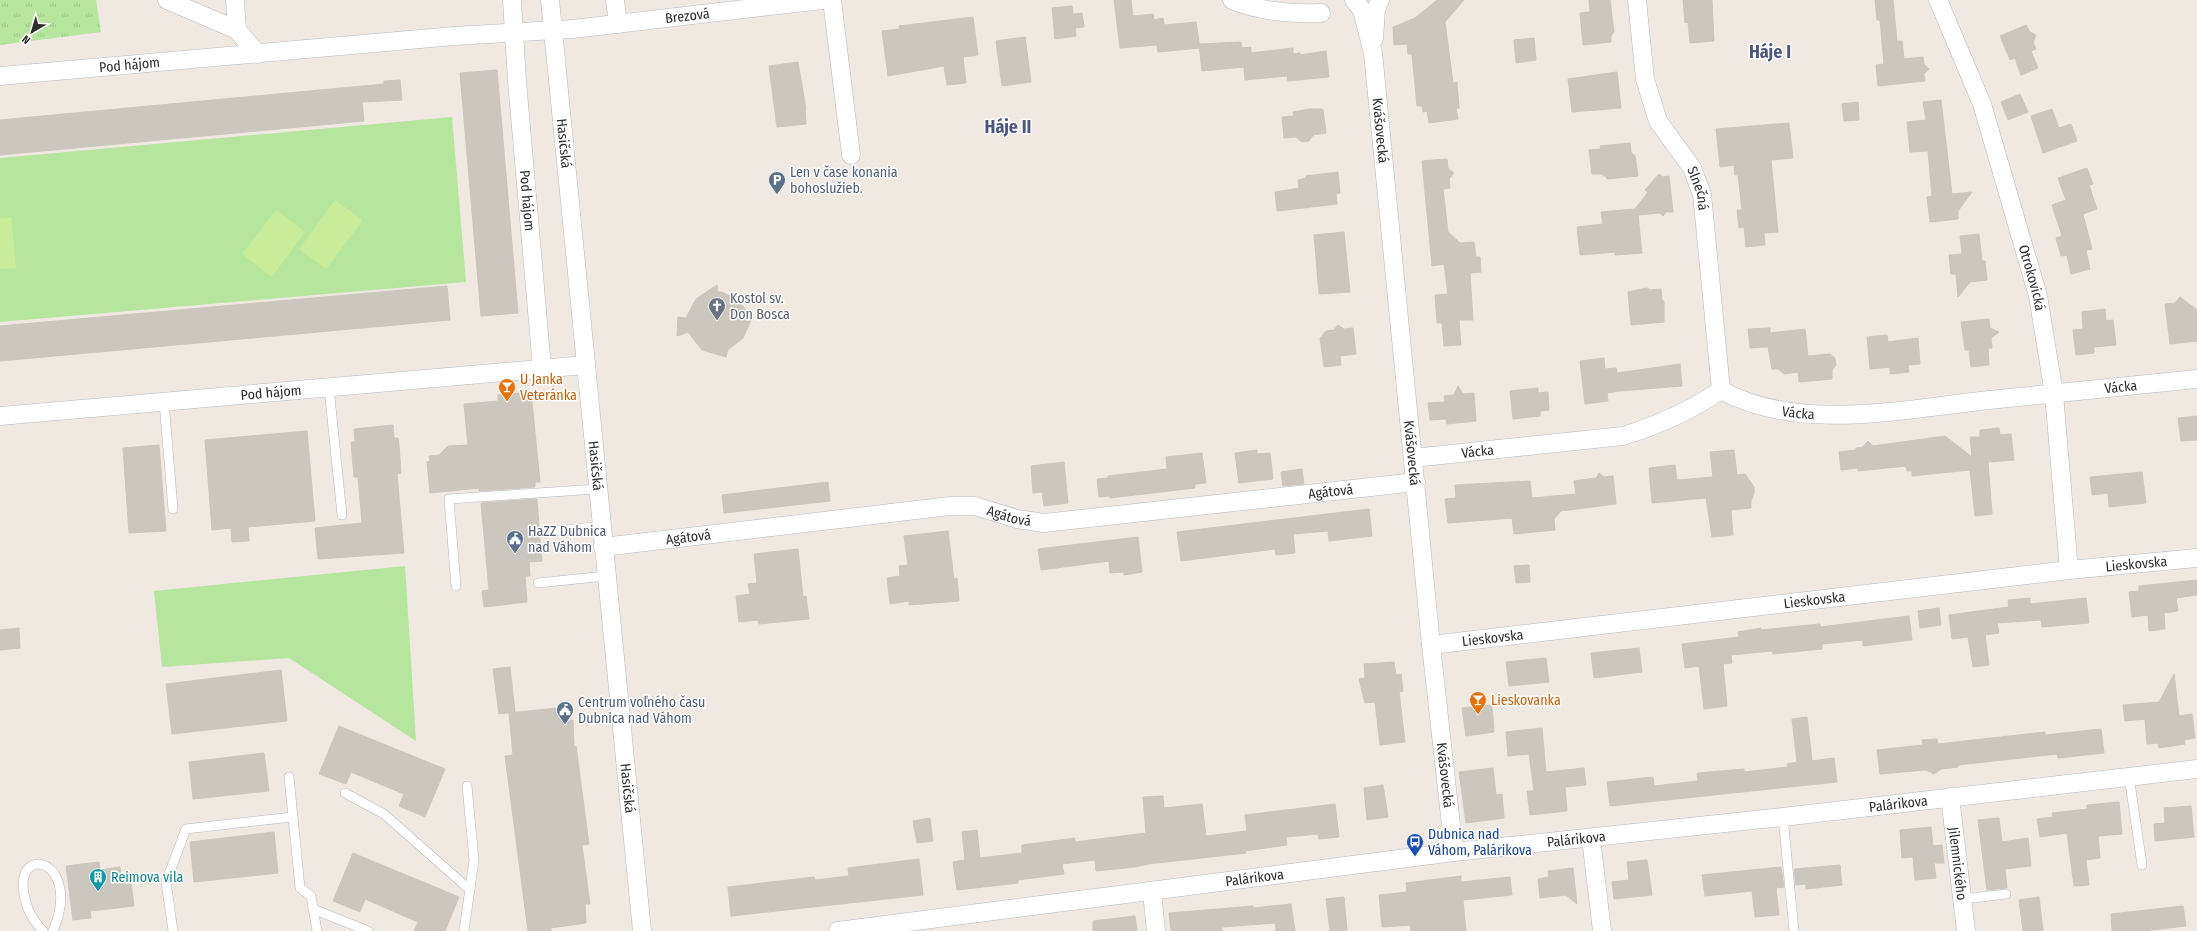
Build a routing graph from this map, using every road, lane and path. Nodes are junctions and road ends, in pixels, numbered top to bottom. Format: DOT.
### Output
graph roads {
  1 [pos="168,0"];
  2 [pos="235,0"];
  3 [pos="512,0"];
  4 [pos="550,0"];
  5 [pos="615,0"];
  6 [pos="822,0"];
  7 [pos="832,0"];
  8 [pos="1232,0"];
  9 [pos="1354,0"];
  10 [pos="1380,0"];
  11 [pos="1637,0"];
  12 [pos="1938,0"];
  13 [pos="1321,12"];
  14 [pos="618,24"];
  15 [pos="237,30"];
  16 [pos="553,30"];
  17 [pos="516,32"];
  18 [pos="1373,53"];
  19 [pos="258,54"];
  20 [pos="0,76"];
  21 [pos="851,155"];
  22 [pos="585,365"];
  23 [pos="542,368"];
  24 [pos="2197,378"];
  25 [pos="330,388"];
  26 [pos="1721,390"];
  27 [pos="2054,394"];
  28 [pos="164,402"];
  29 [pos="0,416"];
  30 [pos="1413,458"];
  31 [pos="1416,482"];
  32 [pos="597,489"];
  33 [pos="173,509"];
  34 [pos="342,515"];
  35 [pos="601,526"];
  36 [pos="540,533"];
  37 [pos="603,548"];
  38 [pos="2197,558"];
  39 [pos="2069,570"];
  40 [pos="606,576"];
  41 [pos="538,583"];
  42 [pos="456,586"];
  43 [pos="1432,645"];
  44 [pos="2197,769"];
  45 [pos="2129,776"];
  46 [pos="289,777"];
  47 [pos="467,786"];
  48 [pos="345,793"];
  49 [pos="1950,797"];
  50 [pos="292,817"];
  51 [pos="1783,817"];
  52 [pos="1591,838"];
  53 [pos="1454,852"];
  54 [pos="2142,865"];
  55 [pos="470,890"];
  56 [pos="1152,892"];
  57 [pos="2006,894"];
  58 [pos="1962,899"];
  59 [pos="313,909"];
  60 [pos="43,931"];
  61 [pos="53,931"];
  62 [pos="173,931"];
  63 [pos="317,931"];
  64 [pos="368,931"];
  65 [pos="464,931"];
  66 [pos="642,931"];
  67 [pos="838,931"];
  68 [pos="1156,931"];
  69 [pos="1602,931"];
  70 [pos="1794,931"];
  71 [pos="1966,931"];
  1 -- 15 [label="street"];
  2 -- 15 [label="street"];
  3 -- 17 [label="street, Pod hájom"];
  4 -- 16 [label="street, Hasičská"];
  5 -- 14 [label="street"];
  6 -- 14 [label="street, Brezová"];
  7 -- 21 [label="street"];
  8 -- 13 [label="street"];
  9 -- 18 [label="street, Kvášovecká"];
  10 -- 18 [label="street, Kvášovecká"];
  11 -- 26 [label="street, Slnečná"];
  12 -- 27 [label="street, Otrokovická"];
  14 -- 16 [label="street, Brezová"];
  15 -- 19 [label="street"];
  16 -- 17 [label="street, Pod hájom"];
  16 -- 22 [label="street, Hasičská"];
  17 -- 19 [label="street, Pod hájom"];
  17 -- 23 [label="street, Pod hájom"];
  18 -- 30 [label="street, Kvášovecká"];
  19 -- 20 [label="street, Pod hájom"];
  22 -- 23 [label="street, Pod hájom"];
  22 -- 32 [label="street, Hasičská"];
  23 -- 25 [label="street, Pod hájom"];
  24 -- 27 [label="street, Vácka"];
  25 -- 28 [label="street, Pod hájom"];
  25 -- 34 [label="lane"];
  26 -- 27 [label="street, Vácka"];
  26 -- 30 [label="street, Vácka"];
  27 -- 39 [label="street, Otrokovická"];
  28 -- 29 [label="street, Pod hájom"];
  28 -- 33 [label="lane"];
  30 -- 31 [label="street, Kvášovecká"];
  31 -- 37 [label="street, Agátová"];
  31 -- 43 [label="street, Kvášovecká"];
  32 -- 35 [label="street, Hasičská"];
  32 -- 42 [label="lane"];
  35 -- 36 [label="lane"];
  35 -- 37 [label="street, Hasičská"];
  37 -- 40 [label="street, Hasičská"];
  38 -- 39 [label="street, Lieskovska"];
  39 -- 43 [label="street, Lieskovska"];
  40 -- 41 [label="lane"];
  40 -- 66 [label="street, Hasičská"];
  43 -- 53 [label="street, Kvášovecká"];
  44 -- 45 [label="street, Palárikova"];
  45 -- 49 [label="street, Palárikova"];
  45 -- 54 [label="lane"];
  46 -- 50 [label="lane"];
  47 -- 55 [label="lane"];
  48 -- 55 [label="lane"];
  49 -- 51 [label="street, Palárikova"];
  49 -- 58 [label="street, Jilemnického"];
  50 -- 59 [label="lane"];
  50 -- 62 [label="lane"];
  51 -- 52 [label="street, Palárikova"];
  51 -- 70 [label="lane"];
  52 -- 53 [label="street, Palárikova"];
  52 -- 69 [label="street"];
  53 -- 56 [label="street, Palárikova"];
  55 -- 65 [label="lane"];
  56 -- 67 [label="street, Palárikova"];
  56 -- 68 [label="street"];
  57 -- 58 [label="lane"];
  58 -- 71 [label="street, Jilemnického"];
  59 -- 63 [label="lane"];
  59 -- 64 [label="lane"];
  60 -- 61 [label="lane"];
}
